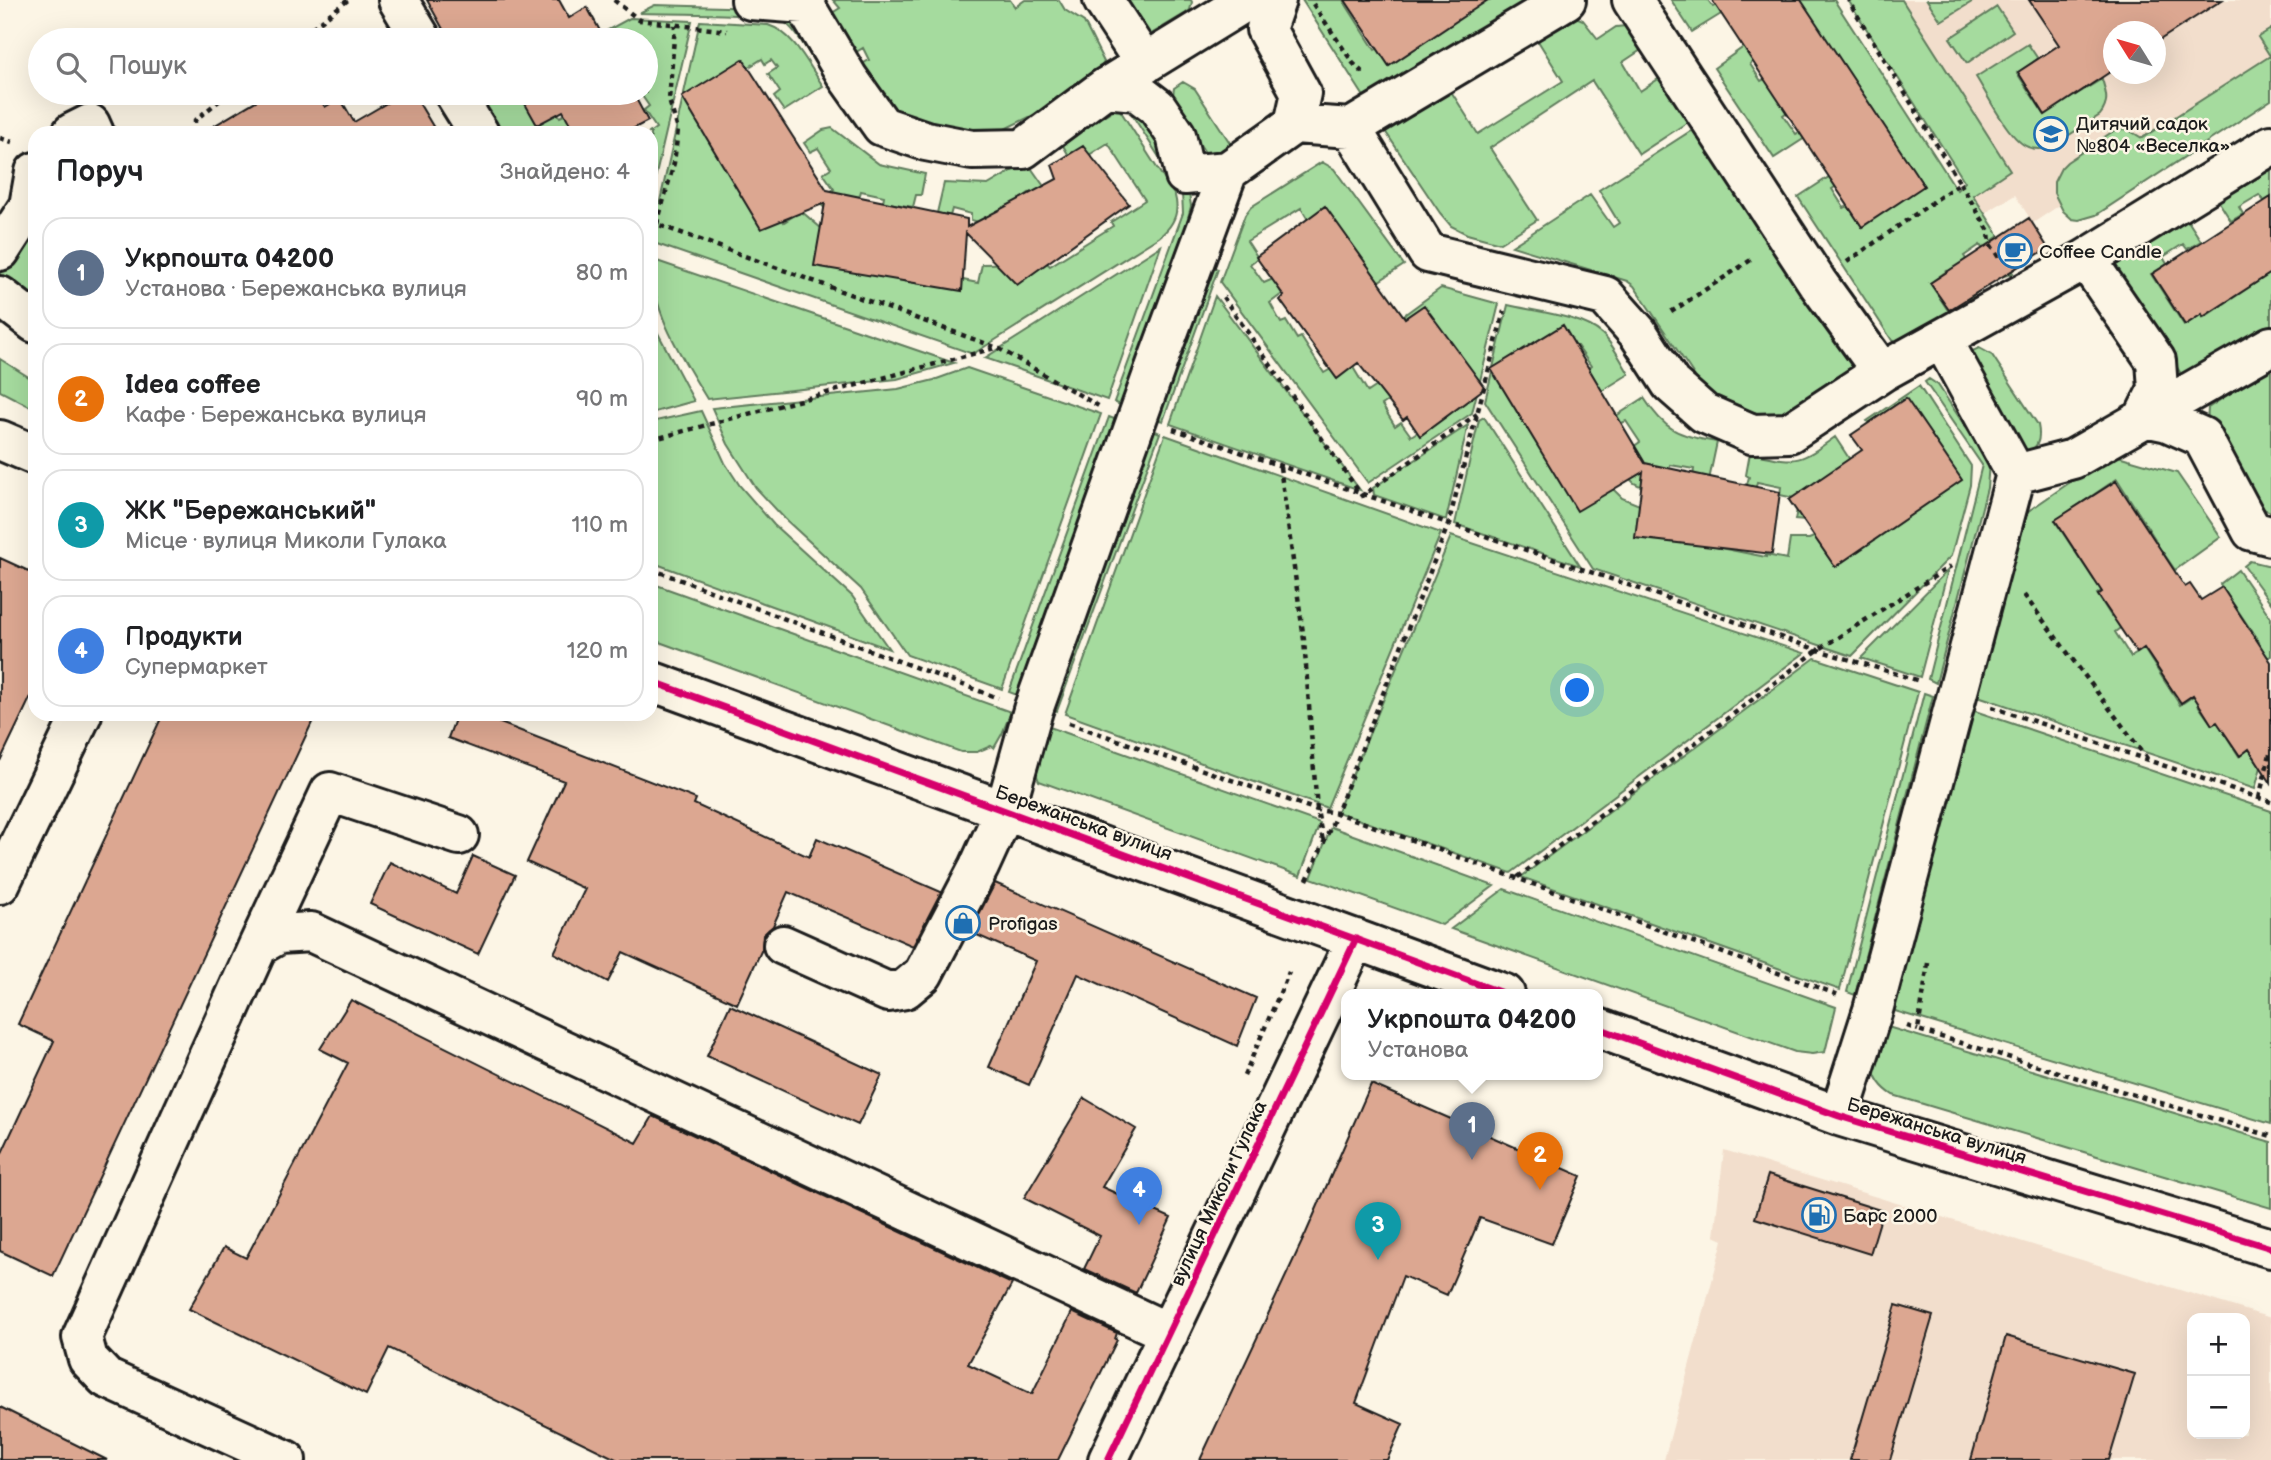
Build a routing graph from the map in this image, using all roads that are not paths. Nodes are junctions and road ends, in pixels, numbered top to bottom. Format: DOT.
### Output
graph roads {
  1 [pos="398,0"];
  2 [pos="1103,0"];
  3 [pos="1248,0"];
  4 [pos="1276,0"];
  5 [pos="1566,0"];
  6 [pos="1632,0"];
  7 [pos="745,16"];
  8 [pos="415,28"];
  9 [pos="1145,64"];
  10 [pos="1105,88"];
  11 [pos="462,105"];
  12 [pos="1294,124"];
  13 [pos="475,126"];
  14 [pos="1351,128"];
  15 [pos="2271,145"];
  16 [pos="1228,171"];
  17 [pos="28,208"];
  18 [pos="0,251"];
  19 [pos="2086,259"];
  20 [pos="0,296"];
  21 [pos="28,318"];
  22 [pos="1942,339"];
  23 [pos="2271,346"];
  24 [pos="1882,372"];
  25 [pos="2144,417"];
  26 [pos="0,440"];
  27 [pos="28,452"];
  28 [pos="2016,474"];
  29 [pos="2271,536"];
  30 [pos="658,684"];
  31 [pos="78,721"];
  32 [pos="1005,810"];
  33 [pos="459,835"];
  34 [pos="4,868"];
  35 [pos="1356,939"];
  36 [pos="783,945"];
  37 [pos="258,946"];
  38 [pos="1491,989"];
  39 [pos="1603,1030"];
  40 [pos="1839,1116"];
  41 [pos="2271,1248"];
  42 [pos="1169,1333"];
  43 [pos="286,1460"];
  44 [pos="1108,1460"];
  1 -- 8 [label="street"];
  2 -- 9 [label="street"];
  3 -- 9 [label="street"];
  4 -- 12 [label="street"];
  5 -- 14 [label="street"];
  6 -- 24 [label="street"];
  7 -- 10 [label="street"];
  9 -- 10 [label="street"];
  10 -- 16 [label="street"];
  11 -- 13 [label="street"];
  12 -- 14 [label="street"];
  12 -- 16 [label="street"];
  14 -- 24 [label="street"];
  15 -- 19 [label="street"];
  16 -- 32 [label="street"];
  17 -- 18 [label="street"];
  19 -- 22 [label="street"];
  19 -- 25 [label="street"];
  20 -- 21 [label="street"];
  22 -- 24 [label="street"];
  22 -- 28 [label="street"];
  23 -- 25 [label="street"];
  25 -- 28 [label="street"];
  25 -- 29 [label="street"];
  26 -- 27 [label="street"];
  28 -- 40 [label="street"];
  30 -- 32 [label="street, Бережанська вулиця"];
  31 -- 34 [label="street"];
  32 -- 35 [label="street, Бережанська вулиця"];
  32 -- 36 [label="street"];
  33 -- 37 [label="street"];
  35 -- 38 [label="street, Бережанська вулиця"];
  35 -- 42 [label="street, вулиця Миколи Гулака"];
  37 -- 42 [label="street"];
  37 -- 43 [label="street"];
  39 -- 40 [label="street, Бережанська вулиця"];
  40 -- 41 [label="street, Бережанська вулиця"];
  42 -- 44 [label="street, вулиця Миколи Гулака"];
}
